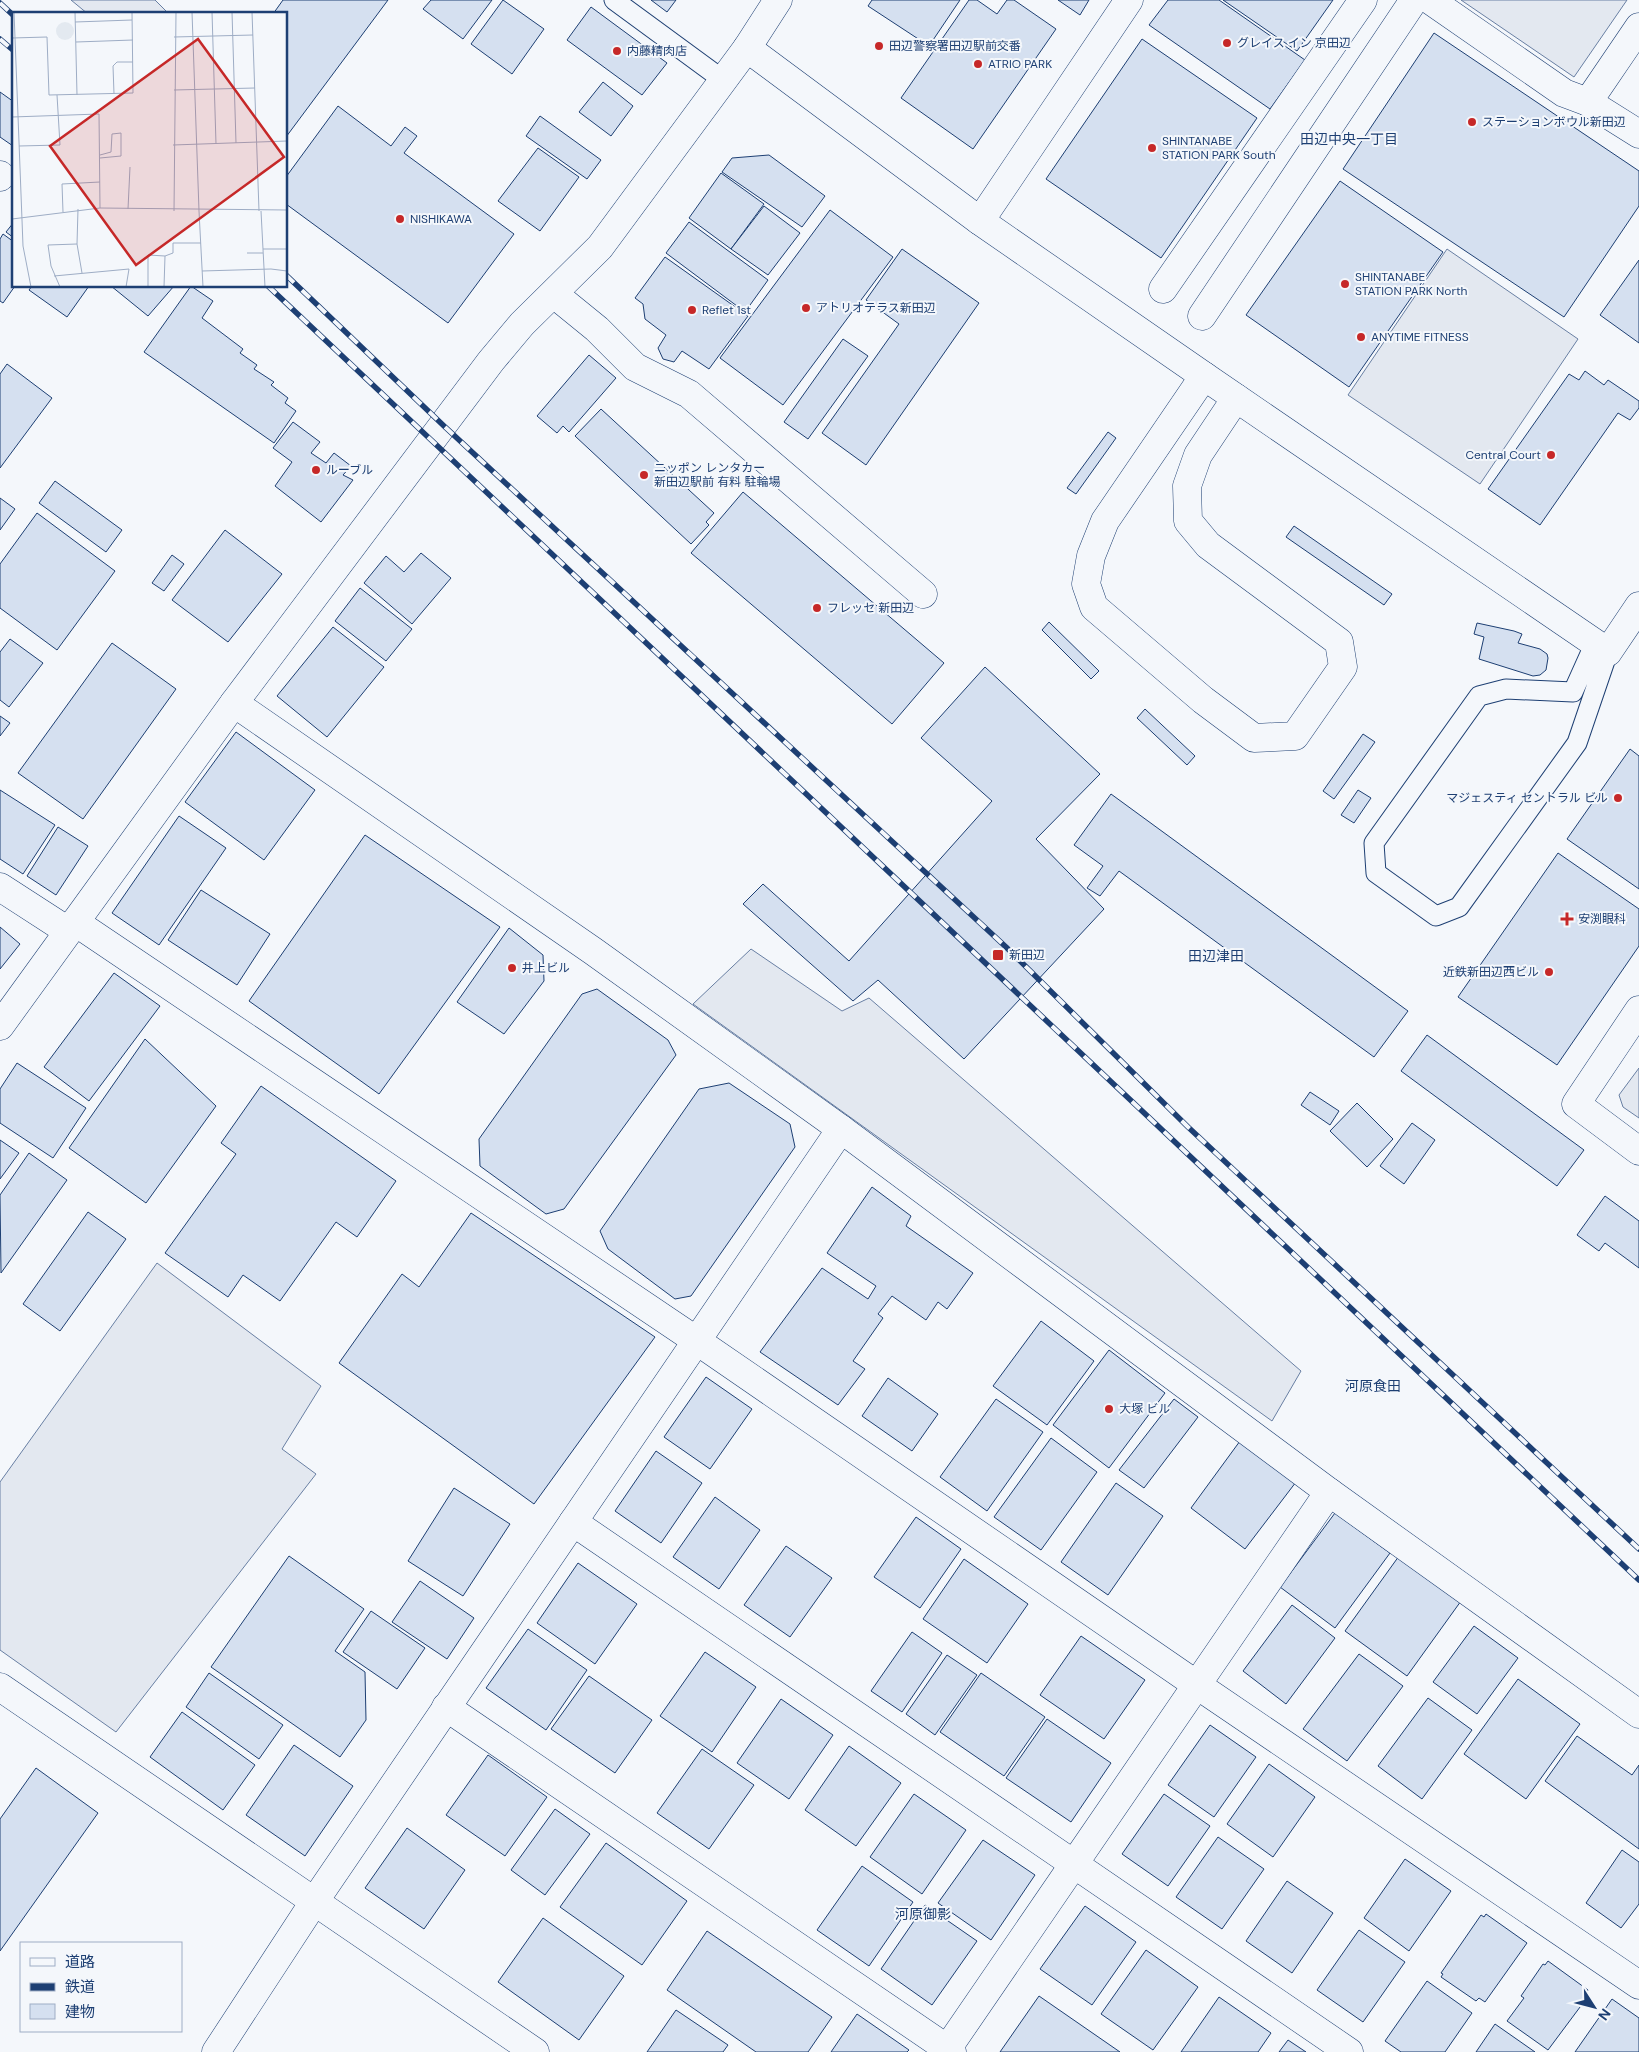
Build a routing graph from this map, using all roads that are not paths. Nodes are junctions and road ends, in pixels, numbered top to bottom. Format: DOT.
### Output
graph roads {
  1 [pos="614,0"];
  2 [pos="778,0"];
  3 [pos="1129,0"];
  4 [pos="1363,0"];
  5 [pos="1414,0"];
  6 [pos="1430,0"];
  7 [pos="1639,27"];
  8 [pos="747,48"];
  9 [pos="723,80"];
  10 [pos="1588,102"];
  11 [pos="1639,134"];
  12 [pos="980,221"];
  13 [pos="1163,289"];
  14 [pos="554,294"];
  15 [pos="1202,316"];
  16 [pos="1204,376"];
  17 [pos="1236,398"];
  18 [pos="924,594"];
  19 [pos="1639,606"];
  20 [pos="1601,647"];
  21 [pos="234,703"];
  22 [pos="0,888"];
  23 [pos="71,927"];
  24 [pos="1639,1010"];
  25 [pos="0,1026"];
  26 [pos="841,1129"];
  27 [pos="1639,1151"];
  28 [pos="697,1341"];
  29 [pos="1329,1492"];
  30 [pos="573,1522"];
  31 [pos="1197,1685"];
  32 [pos="0,1687"];
  33 [pos="446,1707"];
  34 [pos="1639,1714"];
  35 [pos="1072,1864"];
  36 [pos="314,1902"];
  37 [pos="1639,1985"];
  38 [pos="948,2051"];
  39 [pos="216,2052"];
  40 [pos="536,2052"];
  41 [pos="1349,2052"];
  1 -- 9 [label="lane"];
  2 -- 8 [label="street"];
  3 -- 12 [label="street"];
  4 -- 13 [label="street"];
  5 -- 15 [label="street"];
  6 -- 10 [label="street"];
  7 -- 10 [label="street"];
  8 -- 9 [label="street"];
  8 -- 12 [label="street"];
  9 -- 14 [label="street"];
  10 -- 11 [label="street"];
  12 -- 16 [label="street"];
  14 -- 18 [label="street"];
  14 -- 21 [label="street"];
  16 -- 17 [label="street"];
  16 -- 17 [label="street"];
  17 -- 20 [label="street"];
  19 -- 20 [label="street"];
  20 -- 20 [label="lane"];
  21 -- 23 [label="street"];
  21 -- 26 [label="street"];
  22 -- 23 [label="street"];
  23 -- 25 [label="street"];
  23 -- 28 [label="street"];
  24 -- 27 [label="street"];
  26 -- 28 [label="street"];
  26 -- 29 [label="street"];
  28 -- 30 [label="street"];
  28 -- 31 [label="street"];
  29 -- 31 [label="street"];
  29 -- 34 [label="street"];
  30 -- 33 [label="street"];
  30 -- 35 [label="street"];
  31 -- 35 [label="street"];
  31 -- 37 [label="street"];
  32 -- 36 [label="street"];
  33 -- 36 [label="street"];
  33 -- 38 [label="street"];
  35 -- 38 [label="street"];
  35 -- 41 [label="street"];
  36 -- 39 [label="street"];
  36 -- 40 [label="street"];
}
